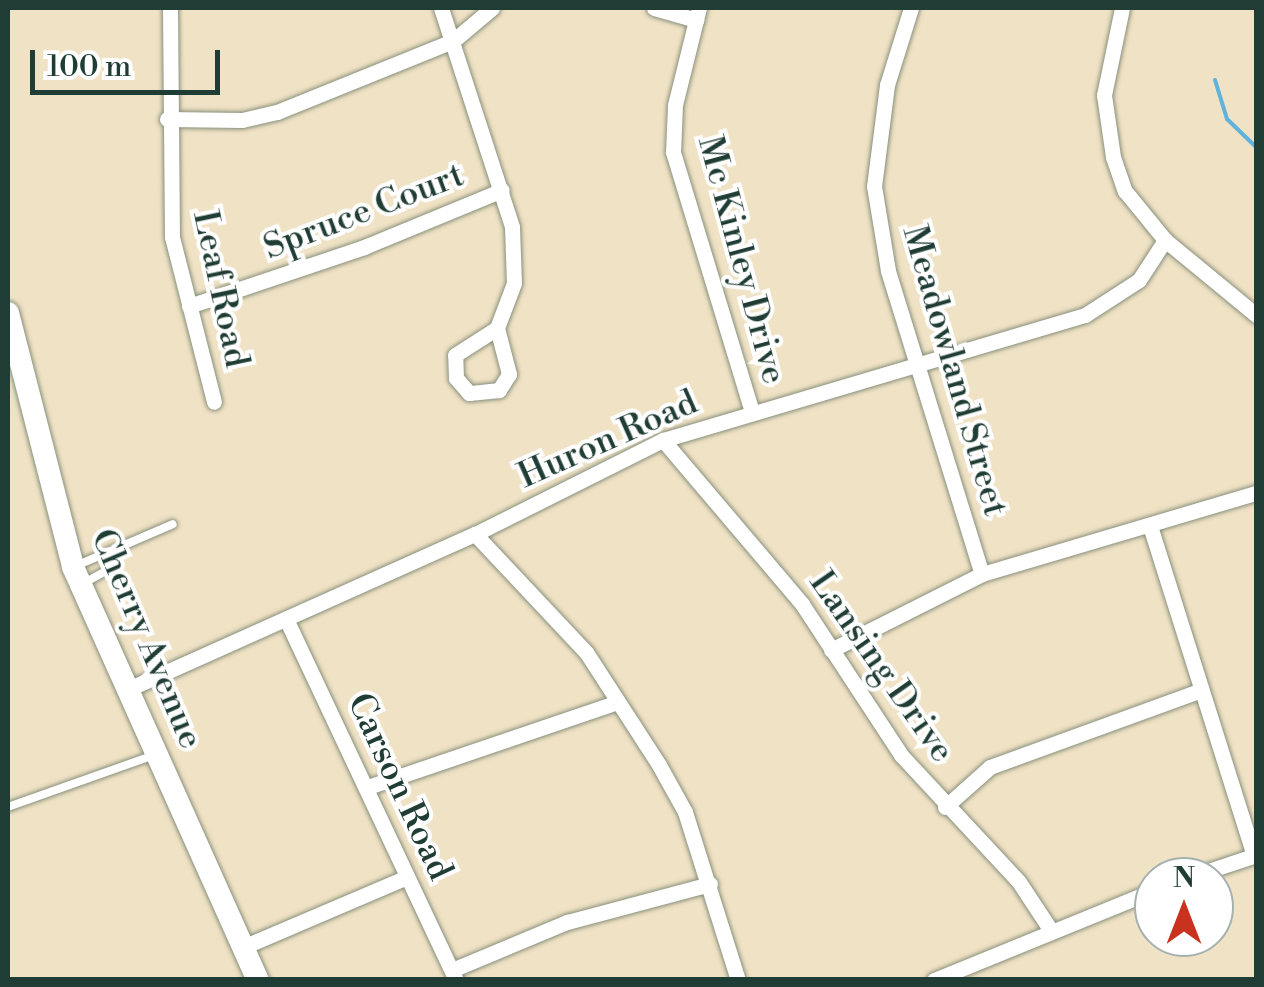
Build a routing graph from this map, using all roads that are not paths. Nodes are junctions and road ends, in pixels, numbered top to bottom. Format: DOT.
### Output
graph roads {
  1 [pos="170,8"];
  2 [pos="441,8"];
  3 [pos="492,8"];
  4 [pos="654,8"];
  5 [pos="911,8"];
  6 [pos="1122,8"];
  7 [pos="698,14"];
  8 [pos="453,41"];
  9 [pos="168,119"];
  10 [pos="502,190"];
  11 [pos="1165,240"];
  12 [pos="1253,304"];
  13 [pos="189,306"];
  14 [pos="8,313"];
  15 [pos="497,328"];
  16 [pos="918,361"];
  17 [pos="214,402"];
  18 [pos="752,412"];
  19 [pos="663,440"];
  20 [pos="1256,493"];
  21 [pos="173,524"];
  22 [pos="1151,528"];
  23 [pos="475,534"];
  24 [pos="106,556"];
  25 [pos="982,574"];
  26 [pos="77,576"];
  27 [pos="287,620"];
  28 [pos="831,650"];
  29 [pos="126,690"];
  30 [pos="1202,690"];
  31 [pos="618,702"];
  32 [pos="155,754"];
  33 [pos="368,787"];
  34 [pos="8,807"];
  35 [pos="945,807"];
  36 [pos="1255,855"];
  37 [pos="407,877"];
  38 [pos="710,884"];
  39 [pos="1134,898"];
  40 [pos="1050,929"];
  41 [pos="243,947"];
  42 [pos="454,975"];
  43 [pos="258,980"];
  44 [pos="738,980"];
  45 [pos="934,980"];
  1 -- 9 [label="street, Leaf Road"];
  2 -- 8 [label="street"];
  3 -- 8 [label="street"];
  4 -- 7 [label="street"];
  5 -- 16 [label="street, Meadowland Street"];
  6 -- 11 [label="street"];
  7 -- 18 [label="street, Mc Kinley Drive"];
  8 -- 9 [label="street"];
  8 -- 10 [label="street"];
  9 -- 13 [label="street, Leaf Road"];
  10 -- 13 [label="street, Spruce Court"];
  10 -- 15 [label="street"];
  11 -- 12 [label="street"];
  11 -- 16 [label="street, Huron Road"];
  13 -- 17 [label="street, Leaf Road"];
  14 -- 26 [label="main road, Cherry Avenue"];
  15 -- 15 [label="street"];
  16 -- 18 [label="street, Huron Road"];
  16 -- 25 [label="street, Meadowland Street"];
  18 -- 19 [label="street, Huron Road"];
  19 -- 23 [label="street, Huron Road"];
  19 -- 28 [label="street, Lansing Drive"];
  20 -- 22 [label="street"];
  21 -- 24 [label="lane"];
  22 -- 25 [label="street"];
  22 -- 30 [label="street"];
  23 -- 27 [label="street, Huron Road"];
  23 -- 31 [label="street"];
  24 -- 26 [label="lane"];
  24 -- 26 [label="lane"];
  25 -- 28 [label="street"];
  26 -- 29 [label="main road, Cherry Avenue"];
  27 -- 29 [label="street, Huron Road"];
  27 -- 33 [label="street, Carson Road"];
  28 -- 35 [label="street, Lansing Drive"];
  29 -- 32 [label="main road, Cherry Avenue"];
  30 -- 35 [label="street"];
  30 -- 36 [label="street"];
  31 -- 33 [label="street"];
  31 -- 38 [label="street"];
  32 -- 34 [label="lane"];
  32 -- 41 [label="main road, Cherry Avenue"];
  33 -- 37 [label="street, Carson Road"];
  35 -- 40 [label="street, Lansing Drive"];
  37 -- 41 [label="street"];
  37 -- 42 [label="street, Carson Road"];
  38 -- 42 [label="street"];
  38 -- 44 [label="street"];
  39 -- 40 [label="street"];
  40 -- 45 [label="street"];
  41 -- 43 [label="main road, Cherry Avenue"];
}
